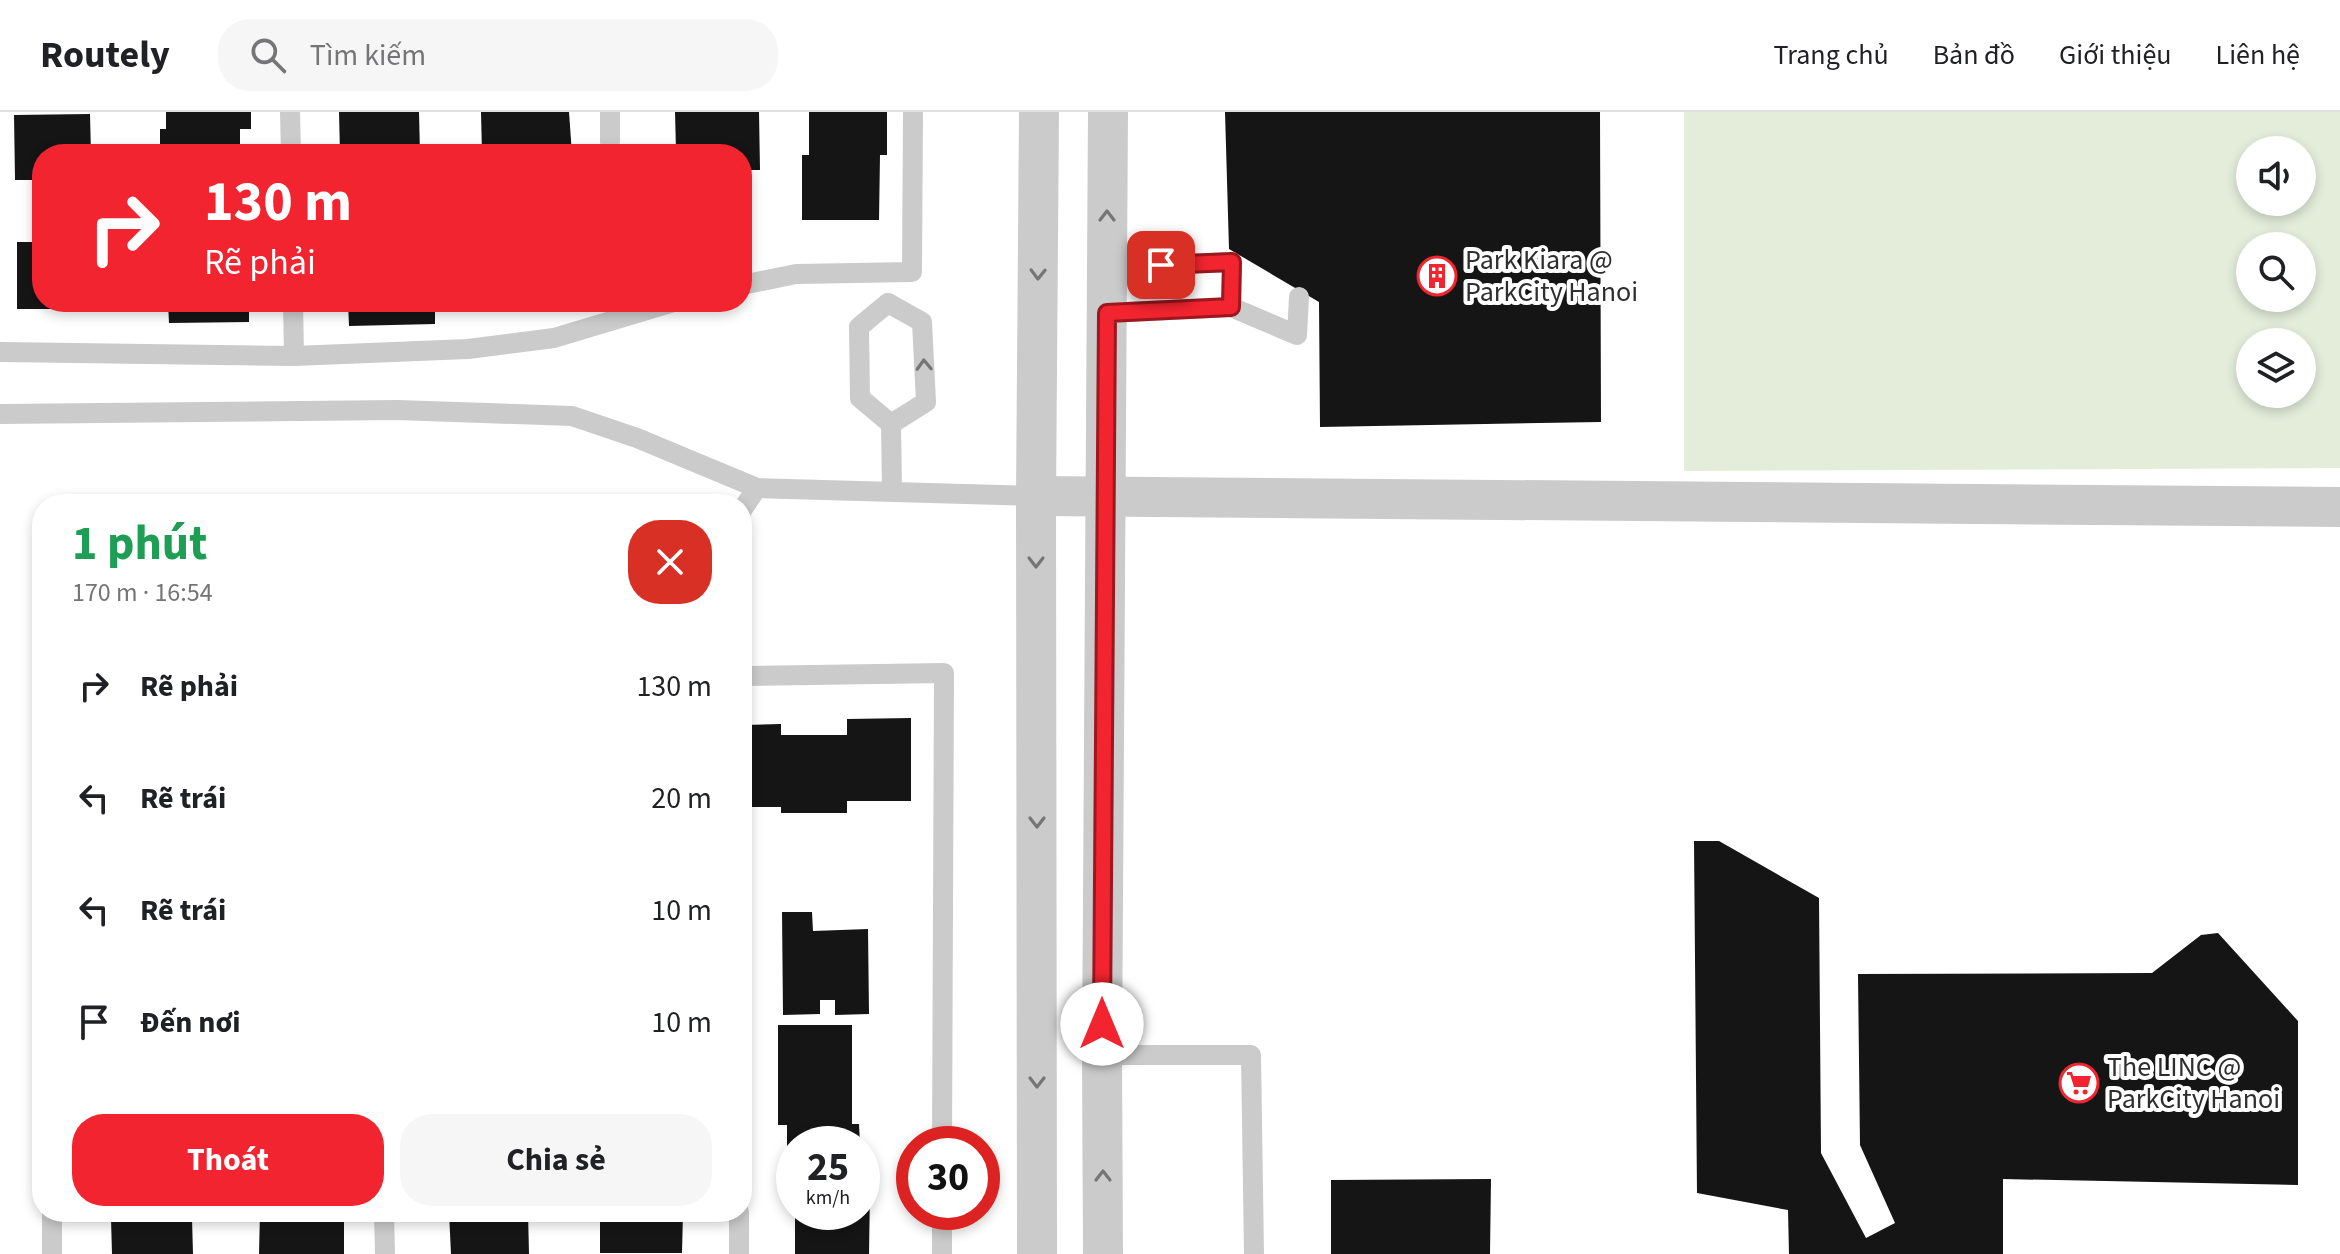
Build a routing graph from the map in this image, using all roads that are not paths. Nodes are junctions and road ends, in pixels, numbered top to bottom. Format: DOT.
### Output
graph roads {
  1 [pos="290,112"];
  2 [pos="610,112"];
  3 [pos="913,112"];
  4 [pos="1039,112"];
  5 [pos="1108,112"];
  6 [pos="610,142"];
  7 [pos="291,144"];
  8 [pos="1107,267"];
  9 [pos="887,272"];
  10 [pos="752,283"];
  11 [pos="1299,297"];
  12 [pos="888,303"];
  13 [pos="1231,307"];
  14 [pos="293,312"];
  15 [pos="641,312"];
  16 [pos="1107,313"];
  17 [pos="0,352"];
  18 [pos="294,356"];
  19 [pos="0,414"];
  20 [pos="891,424"];
  21 [pos="757,488"];
  22 [pos="892,491"];
  23 [pos="752,495"];
  24 [pos="1036,496"];
  25 [pos="1106,499"];
  26 [pos="2340,507"];
  27 [pos="752,676"];
  28 [pos="1102,1055"];
  29 [pos="942,1126"];
  30 [pos="52,1222"];
  31 [pos="384,1222"];
  32 [pos="739,1222"];
  33 [pos="942,1230"];
  34 [pos="52,1254"];
  35 [pos="385,1254"];
  36 [pos="739,1254"];
  37 [pos="942,1254"];
  38 [pos="1037,1254"];
  39 [pos="1103,1254"];
  40 [pos="1254,1254"];
  1 -- 7 [label="lane"];
  2 -- 6 [label="lane"];
  3 -- 9 [label="lane"];
  4 -- 24 [label="street, one-way"];
  8 -- 5 [label="street, one-way"];
  8 -- 13 [label="lane"];
  8 -- 16 [label="street"];
  9 -- 10 [label="lane"];
  9 -- 12 [label="lane"];
  11 -- 13 [label="lane"];
  12 -- 20 [label="lane"];
  20 -- 12 [label="lane, one-way"];
  13 -- 16 [label="lane"];
  14 -- 18 [label="lane"];
  15 -- 18 [label="lane"];
  16 -- 25 [label="street"];
  17 -- 18 [label="lane"];
  19 -- 21 [label="lane"];
  20 -- 22 [label="lane"];
  21 -- 22 [label="lane"];
  21 -- 23 [label="lane"];
  22 -- 24 [label="lane"];
  24 -- 25 [label="street"];
  24 -- 38 [label="street, one-way"];
  25 -- 26 [label="street"];
  25 -- 28 [label="street"];
  27 -- 29 [label="lane"];
  39 -- 28 [label="street, one-way"];
  28 -- 40 [label="lane"];
  30 -- 34 [label="lane"];
  31 -- 35 [label="lane"];
  32 -- 36 [label="lane"];
  33 -- 37 [label="lane"];
}
